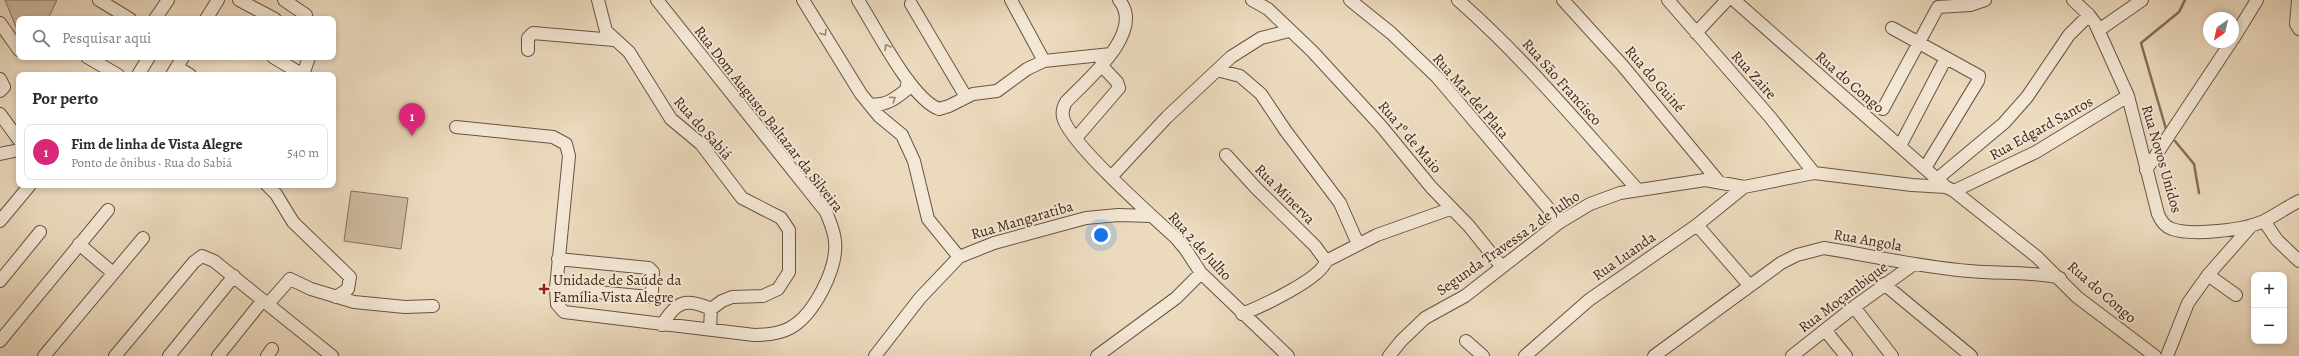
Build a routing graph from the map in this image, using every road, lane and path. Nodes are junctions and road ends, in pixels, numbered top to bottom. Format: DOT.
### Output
graph roads {
  1 [pos="99,0"];
  2 [pos="168,0"];
  3 [pos="218,0"];
  4 [pos="239,0"];
  5 [pos="284,0"];
  6 [pos="598,0"];
  7 [pos="657,0"];
  8 [pos="803,0"];
  9 [pos="858,0"];
  10 [pos="1011,0"];
  11 [pos="1119,0"];
  12 [pos="1252,0"];
  13 [pos="1350,0"];
  14 [pos="1458,0"];
  15 [pos="1563,0"];
  16 [pos="1668,0"];
  17 [pos="1727,0"];
  18 [pos="1734,0"];
  19 [pos="1986,0"];
  20 [pos="2073,0"];
  21 [pos="2142,0"];
  22 [pos="2257,0"];
  23 [pos="2298,0"];
  24 [pos="908,3"];
  25 [pos="306,15"];
  26 [pos="2089,15"];
  27 [pos="125,16"];
  28 [pos="157,16"];
  29 [pos="209,16"];
  30 [pos="269,16"];
  31 [pos="0,23"];
  32 [pos="1892,28"];
  33 [pos="2299,29"];
  34 [pos="2099,30"];
  35 [pos="2239,30"];
  36 [pos="1289,31"];
  37 [pos="1696,33"];
  38 [pos="614,40"];
  39 [pos="1919,42"];
  40 [pos="16,46"];
  41 [pos="2227,48"];
  42 [pos="528,50"];
  43 [pos="1111,54"];
  44 [pos="1946,58"];
  45 [pos="92,60"];
  46 [pos="147,60"];
  47 [pos="278,60"];
  48 [pos="308,60"];
  49 [pos="1044,61"];
  50 [pos="1101,64"];
  51 [pos="177,66"];
  52 [pos="1217,70"];
  53 [pos="113,72"];
  54 [pos="140,72"];
  55 [pos="186,72"];
  56 [pos="298,72"];
  57 [pos="304,72"];
  58 [pos="0,79"];
  59 [pos="908,80"];
  60 [pos="0,91"];
  61 [pos="2128,96"];
  62 [pos="966,97"];
  63 [pos="869,104"];
  64 [pos="1883,109"];
  65 [pos="0,114"];
  66 [pos="456,127"];
  67 [pos="16,136"];
  68 [pos="1076,138"];
  69 [pos="1900,146"];
  70 [pos="16,151"];
  71 [pos="0,154"];
  72 [pos="1226,155"];
  73 [pos="1925,168"];
  74 [pos="2146,170"];
  75 [pos="1814,173"];
  76 [pos="1111,177"];
  77 [pos="1719,182"];
  78 [pos="1946,186"];
  79 [pos="1744,187"];
  80 [pos="28,188"];
  81 [pos="269,188"];
  82 [pos="1638,190"];
  83 [pos="2299,201"];
  84 [pos="1450,209"];
  85 [pos="108,210"];
  86 [pos="1152,216"];
  87 [pos="0,221"];
  88 [pos="2264,221"];
  89 [pos="1560,222"];
  90 [pos="1697,225"];
  91 [pos="2252,225"];
  92 [pos="40,232"];
  93 [pos="142,238"];
  94 [pos="79,244"];
  95 [pos="1358,244"];
  96 [pos="959,257"];
  97 [pos="1324,258"];
  98 [pos="558,259"];
  99 [pos="2299,261"];
  100 [pos="1914,264"];
  101 [pos="1502,267"];
  102 [pos="113,273"];
  103 [pos="1201,273"];
  104 [pos="2208,275"];
  105 [pos="234,276"];
  106 [pos="2060,278"];
  107 [pos="0,281"];
  108 [pos="1884,284"];
  109 [pos="1750,286"];
  110 [pos="556,288"];
  111 [pos="2236,295"];
  112 [pos="336,297"];
  113 [pos="266,302"];
  114 [pos="433,306"];
  115 [pos="1854,307"];
  116 [pos="711,309"];
  117 [pos="1242,314"];
  118 [pos="662,325"];
  119 [pos="710,329"];
  120 [pos="1826,330"];
  121 [pos="0,341"];
  122 [pos="1466,341"];
  123 [pos="44,356"];
  124 [pos="115,356"];
  125 [pos="169,356"];
  126 [pos="218,356"];
  127 [pos="332,356"];
  128 [pos="875,356"];
  129 [pos="1098,356"];
  130 [pos="1288,356"];
  131 [pos="1389,356"];
  132 [pos="1483,356"];
  133 [pos="1525,356"];
  134 [pos="1654,356"];
  135 [pos="1793,356"];
  136 [pos="1846,356"];
  137 [pos="1892,356"];
  138 [pos="1971,356"];
  139 [pos="2155,356"];
  140 [pos="2167,356"];
  1 -- 27 [label="street"];
  2 -- 28 [label="street"];
  3 -- 29 [label="street"];
  4 -- 30 [label="street"];
  5 -- 25 [label="street"];
  6 -- 38 [label="street, Rua do Sabiá"];
  7 -- 119 [label="street, Rua Dom Augusto Baltazar da Silveira"];
  8 -- 63 [label="street, one-way"];
  59 -- 9 [label="street, one-way"];
  10 -- 49 [label="street"];
  11 -- 43 [label="street"];
  12 -- 36 [label="street, Rua 1º de Maio"];
  13 -- 89 [label="street, Rua Mar del Plata"];
  14 -- 82 [label="street, Rua São Francisco"];
  15 -- 77 [label="street, Rua do Guiné"];
  16 -- 37 [label="street, Rua Zaire"];
  17 -- 37 [label="street"];
  18 -- 69 [label="street, Rua do Congo"];
  19 -- 39 [label="street"];
  20 -- 26 [label="street, Rua Novos Unidos"];
  21 -- 34 [label="street"];
  22 -- 35 [label="street"];
  23 -- 33 [label="street"];
  24 -- 62 [label="street"];
  26 -- 34 [label="street, Rua Novos Unidos"];
  26 -- 78 [label="street"];
  31 -- 40 [label="street"];
  32 -- 39 [label="street"];
  34 -- 61 [label="street, Rua Novos Unidos"];
  36 -- 52 [label="street"];
  36 -- 84 [label="street, Rua 1º de Maio"];
  37 -- 75 [label="street, Rua Zaire"];
  38 -- 42 [label="street"];
  38 -- 116 [label="street, Rua do Sabiá"];
  39 -- 44 [label="street"];
  39 -- 64 [label="street"];
  41 -- 74 [label="street"];
  43 -- 49 [label="street"];
  43 -- 50 [label="street"];
  44 -- 69 [label="street"];
  44 -- 73 [label="street"];
  45 -- 53 [label="street"];
  46 -- 54 [label="street"];
  47 -- 56 [label="street"];
  48 -- 57 [label="street"];
  49 -- 62 [label="street"];
  50 -- 68 [label="street, Rua 2 de Julho"];
  50 -- 68 [label="street"];
  51 -- 55 [label="street"];
  52 -- 76 [label="street"];
  52 -- 95 [label="street"];
  58 -- 60 [label="street"];
  59 -- 62 [label="street"];
  63 -- 59 [label="street, one-way"];
  61 -- 74 [label="street, Rua Novos Unidos"];
  61 -- 78 [label="street, Rua Edgard Santos"];
  63 -- 96 [label="street"];
  65 -- 67 [label="street"];
  66 -- 98 [label="street"];
  68 -- 76 [label="street, Rua 2 de Julho"];
  69 -- 73 [label="street, Rua do Congo"];
  70 -- 71 [label="street"];
  72 -- 97 [label="street, Rua Minerva"];
  73 -- 78 [label="street, Rua do Congo"];
  74 -- 91 [label="street, Rua Novos Unidos"];
  75 -- 78 [label="street, Segunda Travessa 2 de Julho"];
  75 -- 79 [label="street, Segunda Travessa 2 de Julho"];
  76 -- 86 [label="street, Rua 2 de Julho"];
  77 -- 79 [label="street, Segunda Travessa 2 de Julho"];
  77 -- 82 [label="street, Segunda Travessa 2 de Julho"];
  78 -- 106 [label="street, Rua do Congo"];
  79 -- 90 [label="street, Rua Luanda"];
  80 -- 87 [label="street"];
  81 -- 112 [label="street"];
  82 -- 89 [label="street, Segunda Travessa 2 de Julho"];
  83 -- 88 [label="street, Rua Novos Unidos"];
  84 -- 95 [label="street"];
  84 -- 101 [label="street, Rua 1º de Maio"];
  85 -- 94 [label="street"];
  86 -- 96 [label="street, Rua Mangaratiba"];
  86 -- 103 [label="street, Rua 2 de Julho"];
  88 -- 91 [label="street, Rua Novos Unidos"];
  88 -- 99 [label="street"];
  89 -- 101 [label="street, Segunda Travessa 2 de Julho"];
  90 -- 109 [label="street"];
  90 -- 133 [label="street, Rua Luanda"];
  91 -- 104 [label="street"];
  92 -- 107 [label="street"];
  93 -- 102 [label="street"];
  94 -- 102 [label="street"];
  94 -- 121 [label="street"];
  95 -- 97 [label="street"];
  96 -- 128 [label="street, Rua Mangaratiba"];
  97 -- 117 [label="street"];
  98 -- 110 [label="street"];
  98 -- 110 [label="street"];
  100 -- 106 [label="street, Rua Angola"];
  100 -- 108 [label="street, Rua Moçambique"];
  100 -- 109 [label="street, Rua Angola"];
  101 -- 131 [label="street, Segunda Travessa 2 de Julho"];
  102 -- 123 [label="street"];
  103 -- 117 [label="street, Rua 2 de Julho"];
  103 -- 129 [label="street"];
  104 -- 111 [label="street"];
  104 -- 140 [label="street"];
  105 -- 113 [label="street"];
  105 -- 124 [label="street"];
  105 -- 125 [label="street"];
  106 -- 139 [label="street, Rua do Congo"];
  108 -- 115 [label="street, Rua Moçambique"];
  108 -- 138 [label="street"];
  109 -- 134 [label="street, Rua Angola"];
  110 -- 118 [label="street, Rua Dom Augusto Baltazar da Silveira"];
  112 -- 113 [label="street"];
  112 -- 114 [label="street"];
  113 -- 126 [label="street"];
  113 -- 127 [label="street"];
  115 -- 120 [label="street, Rua Moçambique"];
  115 -- 137 [label="street"];
  116 -- 118 [label="street"];
  116 -- 119 [label="street"];
  117 -- 130 [label="street, Rua 2 de Julho"];
  118 -- 119 [label="street, Rua Dom Augusto Baltazar da Silveira"];
  120 -- 135 [label="street, Rua Moçambique"];
  120 -- 136 [label="street"];
  122 -- 132 [label="street"];
}
